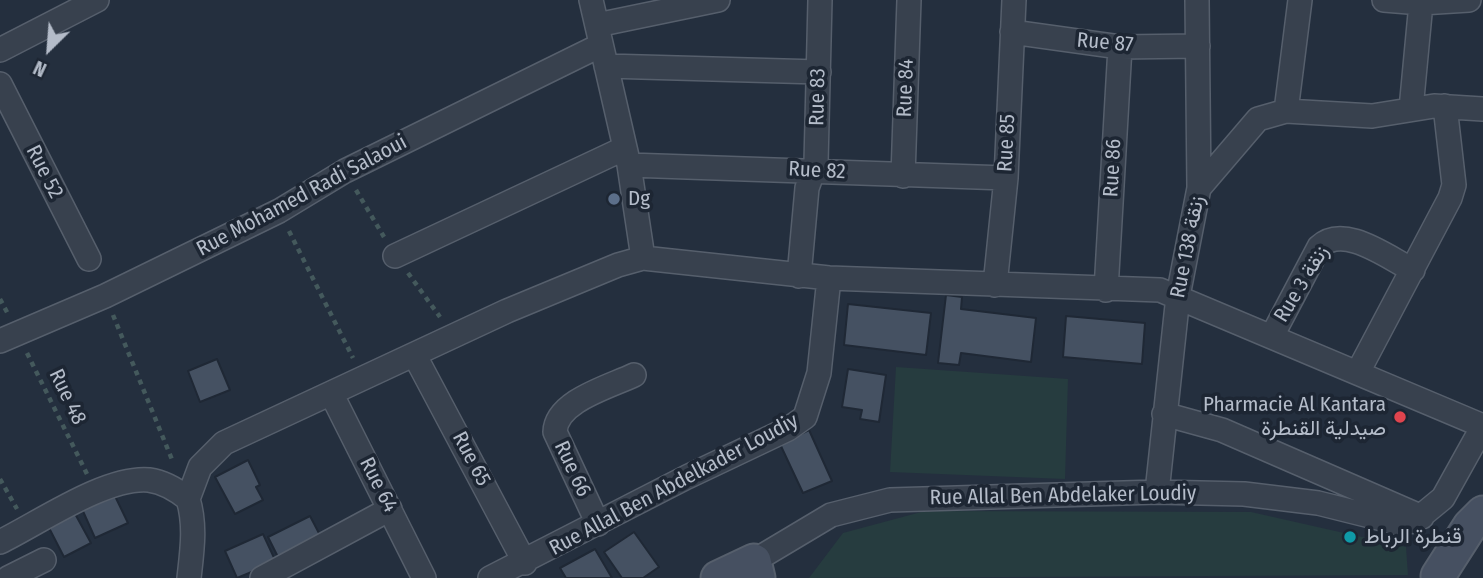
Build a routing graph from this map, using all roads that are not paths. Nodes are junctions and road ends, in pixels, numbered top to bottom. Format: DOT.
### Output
graph roads {
  1 [pos="97,0"];
  2 [pos="591,0"];
  3 [pos="718,0"];
  4 [pos="820,0"];
  5 [pos="909,0"];
  6 [pos="1014,0"];
  7 [pos="1197,0"];
  8 [pos="1300,0"];
  9 [pos="1384,0"];
  10 [pos="1469,0"];
  11 [pos="1421,3"];
  12 [pos="1012,32"];
  13 [pos="601,46"];
  14 [pos="1198,46"];
  15 [pos="1121,47"];
  16 [pos="0,50"];
  17 [pos="819,72"];
  18 [pos="0,84"];
  19 [pos="1445,106"];
  20 [pos="1411,109"];
  21 [pos="1483,109"];
  22 [pos="1286,111"];
  23 [pos="627,157"];
  24 [pos="814,170"];
  25 [pos="903,176"];
  26 [pos="1006,178"];
  27 [pos="1199,188"];
  28 [pos="395,256"];
  29 [pos="643,258"];
  30 [pos="89,259"];
  31 [pos="1413,270"];
  32 [pos="799,276"];
  33 [pos="830,278"];
  34 [pos="995,285"];
  35 [pos="1106,290"];
  36 [pos="1178,296"];
  37 [pos="1272,336"];
  38 [pos="9,337"];
  39 [pos="415,356"];
  40 [pos="1358,372"];
  41 [pos="634,375"];
  42 [pos="331,393"];
  43 [pos="1164,414"];
  44 [pos="1483,426"];
  45 [pos="1157,492"];
  46 [pos="188,499"];
  47 [pos="390,509"];
  48 [pos="1483,513"];
  49 [pos="1422,517"];
  50 [pos="598,524"];
  51 [pos="0,542"];
  52 [pos="44,560"];
  53 [pos="524,563"];
  54 [pos="756,569"];
  55 [pos="1438,576"];
  56 [pos="8,578"];
  57 [pos="189,578"];
  58 [pos="261,578"];
  59 [pos="424,578"];
  60 [pos="490,578"];
  61 [pos="718,578"];
  1 -- 16 [label="street"];
  2 -- 13 [label="street"];
  3 -- 13 [label="street"];
  4 -- 17 [label="street, Rue 83"];
  5 -- 25 [label="street, Rue 84"];
  6 -- 12 [label="street, Rue 85"];
  7 -- 14 [label="street, Rue 138 زنقة"];
  8 -- 22 [label="street"];
  9 -- 11 [label="street"];
  10 -- 11 [label="street"];
  11 -- 20 [label="street"];
  12 -- 15 [label="street, Rue 87"];
  12 -- 26 [label="street, Rue 85"];
  13 -- 17 [label="street, Rue Mohamed Radi Salaoui"];
  13 -- 23 [label="street"];
  13 -- 38 [label="street, Rue Mohamed Radi Salaoui"];
  14 -- 15 [label="street, Rue 87"];
  14 -- 27 [label="street, Rue 138 زنقة"];
  15 -- 35 [label="street, Rue 86"];
  17 -- 24 [label="street, Rue 83"];
  18 -- 30 [label="street, Rue 52"];
  19 -- 20 [label="street"];
  19 -- 21 [label="street"];
  19 -- 31 [label="street"];
  20 -- 22 [label="street"];
  22 -- 27 [label="street"];
  23 -- 24 [label="street, Rue 82"];
  23 -- 28 [label="street"];
  23 -- 29 [label="street"];
  24 -- 25 [label="street, Rue 82"];
  24 -- 32 [label="street, Rue 83"];
  25 -- 26 [label="street, Rue 82"];
  26 -- 34 [label="street, Rue 85"];
  27 -- 36 [label="street, Rue 138 زنقة"];
  29 -- 32 [label="street"];
  29 -- 39 [label="street"];
  31 -- 37 [label="street, Rue 3 زنقة"];
  31 -- 40 [label="street"];
  32 -- 33 [label="street"];
  33 -- 34 [label="street"];
  33 -- 50 [label="street, Rue Allal Ben Abdelkader Loudiy"];
  34 -- 35 [label="street"];
  35 -- 36 [label="street"];
  36 -- 37 [label="street"];
  36 -- 43 [label="street, Rue 138 زنقة"];
  37 -- 40 [label="street"];
  39 -- 42 [label="street"];
  39 -- 53 [label="street, Rue 65"];
  40 -- 44 [label="street"];
  41 -- 50 [label="street, Rue 66"];
  42 -- 46 [label="street"];
  42 -- 47 [label="street, Rue 64"];
  43 -- 45 [label="street, Rue 138 زنقة"];
  43 -- 49 [label="street"];
  44 -- 49 [label="street"];
  45 -- 49 [label="street, Rue Allal Ben Abdelaker Loudiy"];
  45 -- 54 [label="street, Rue Allal Ben Abdelaker Loudiy"];
  46 -- 51 [label="street"];
  46 -- 57 [label="street"];
  47 -- 58 [label="street"];
  47 -- 59 [label="street, Rue 64"];
  48 -- 55 [label="street"];
  50 -- 53 [label="street, Rue Allal Ben Abdelkader Loudiy"];
  52 -- 56 [label="street"];
  53 -- 60 [label="street, Rue Allal Ben Abdelkader Loudiy"];
  54 -- 61 [label="street, Rue Allal Ben Abdelaker Loudiy"];
}
